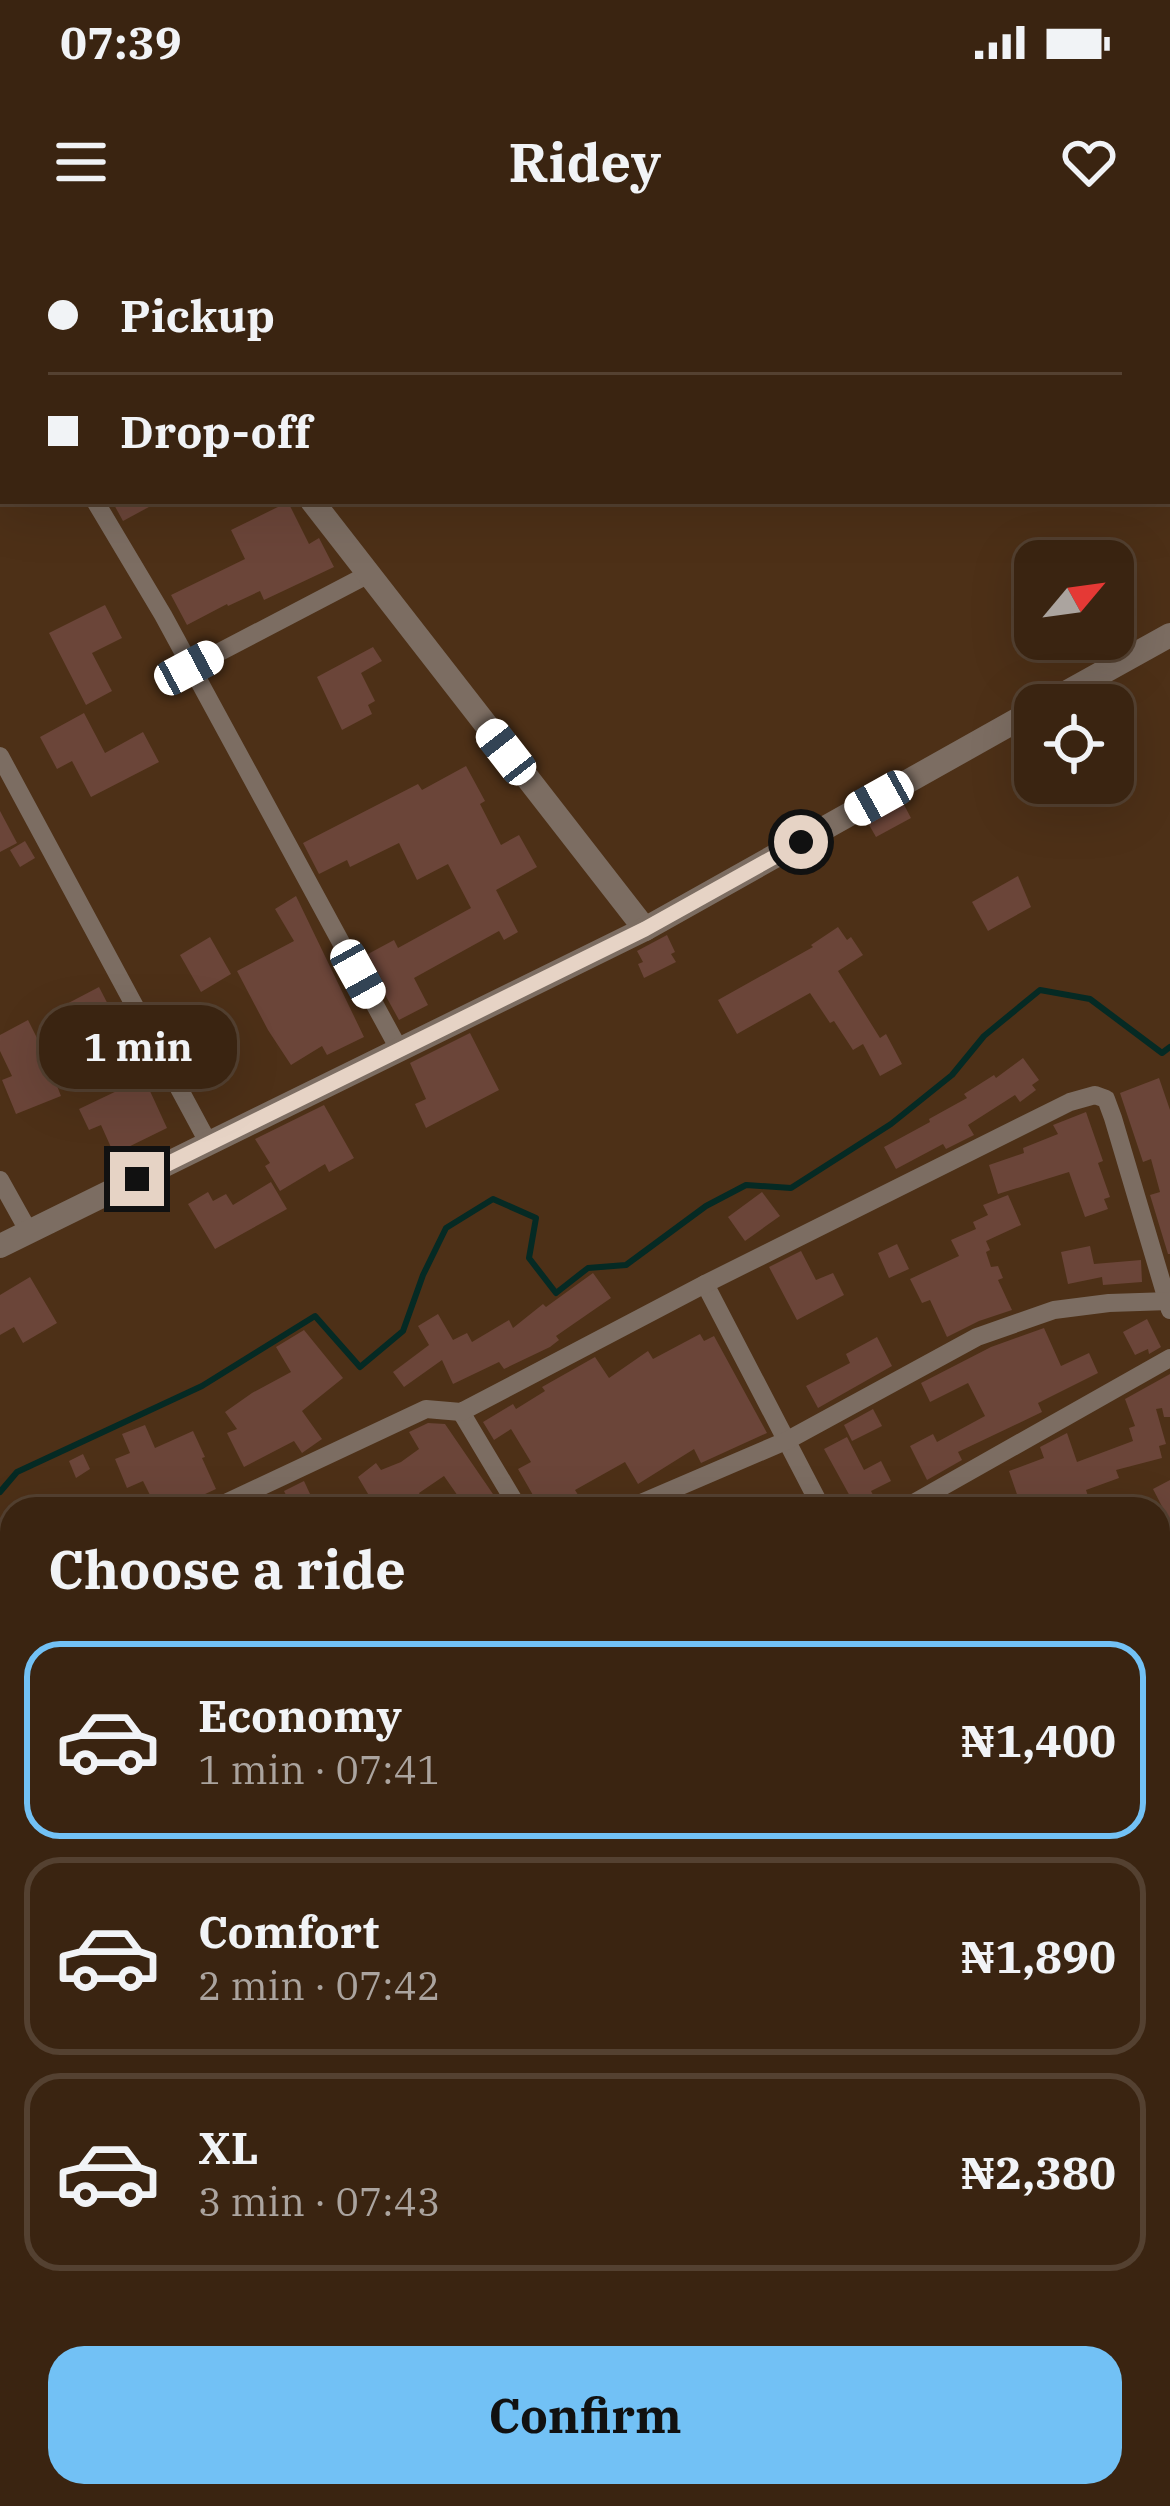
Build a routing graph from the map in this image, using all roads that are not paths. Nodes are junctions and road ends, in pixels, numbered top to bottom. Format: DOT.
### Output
graph roads {
  1 [pos="96,504"];
  2 [pos="314,504"];
  3 [pos="367,575"];
  4 [pos="1170,635"];
  5 [pos="189,668"];
  6 [pos="1082,684"];
  7 [pos="1014,722"];
  8 [pos="0,756"];
  9 [pos="645,929"];
  10 [pos="400,1051"];
  11 [pos="209,1144"];
  12 [pos="0,1180"];
  13 [pos="29,1232"];
  14 [pos="0,1246"];
  15 [pos="705,1284"];
  16 [pos="1169,1304"];
  17 [pos="1170,1358"];
  18 [pos="461,1412"];
  19 [pos="788,1440"];
  20 [pos="239,1497"];
  21 [pos="512,1497"];
  22 [pos="655,1497"];
  23 [pos="816,1497"];
  24 [pos="924,1497"];
  1 -- 5 [label="street"];
  2 -- 3 [label="street"];
  3 -- 5 [label="street"];
  3 -- 9 [label="street"];
  4 -- 6 [label="street"];
  5 -- 10 [label="street"];
  7 -- 9 [label="street"];
  8 -- 11 [label="street"];
  9 -- 10 [label="street"];
  10 -- 11 [label="street"];
  11 -- 13 [label="street"];
  12 -- 13 [label="street"];
  13 -- 14 [label="street"];
  15 -- 16 [label="street"];
  15 -- 18 [label="street"];
  15 -- 19 [label="street"];
  16 -- 19 [label="street"];
  17 -- 24 [label="street"];
  18 -- 20 [label="street"];
  18 -- 21 [label="street"];
  19 -- 22 [label="street"];
  19 -- 23 [label="street"];
}
